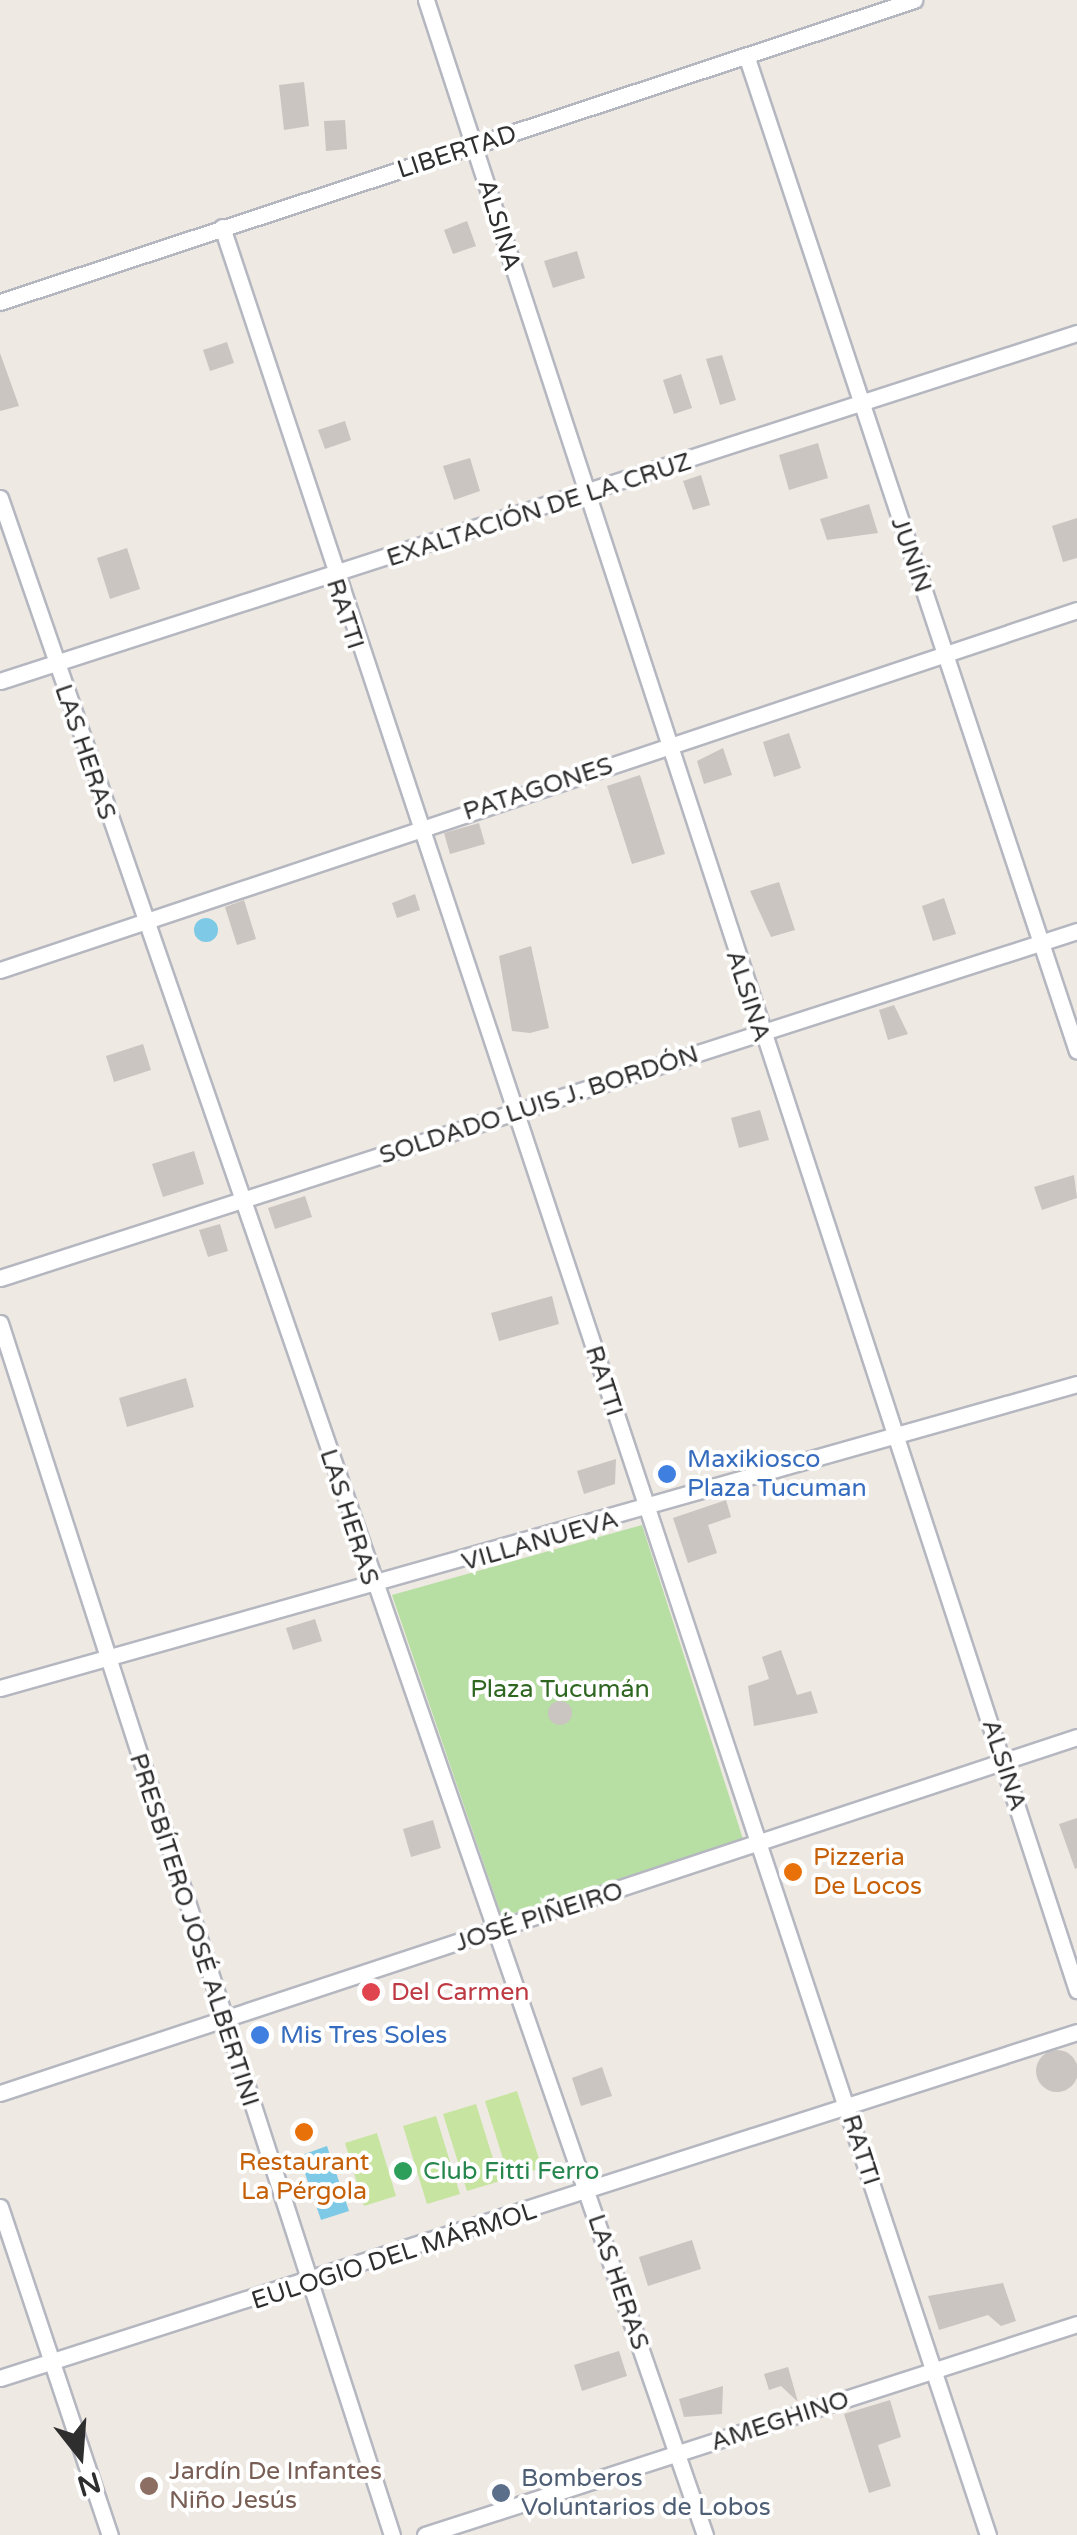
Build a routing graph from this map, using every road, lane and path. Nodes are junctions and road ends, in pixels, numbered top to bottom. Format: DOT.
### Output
graph roads {
  1 [pos="426,0"];
  2 [pos="914,0"];
  3 [pos="747,58"];
  4 [pos="474,146"];
  5 [pos="222,227"];
  6 [pos="0,302"];
  7 [pos="1077,333"];
  8 [pos="860,406"];
  9 [pos="584,496"];
  10 [pos="0,498"];
  11 [pos="333,576"];
  12 [pos="1077,610"];
  13 [pos="944,653"];
  14 [pos="55,664"];
  15 [pos="0,682"];
  16 [pos="668,747"];
  17 [pos="416,828"];
  18 [pos="142,920"];
  19 [pos="1077,931"];
  20 [pos="1042,942"];
  21 [pos="0,970"];
  22 [pos="760,1034"];
  23 [pos="1077,1052"];
  24 [pos="514,1113"];
  25 [pos="244,1200"];
  26 [pos="0,1278"];
  27 [pos="0,1323"];
  28 [pos="1077,1384"];
  29 [pos="896,1438"];
  30 [pos="646,1510"];
  31 [pos="373,1590"];
  32 [pos="106,1658"];
  33 [pos="0,1688"];
  34 [pos="1077,1737"];
  35 [pos="1002,1762"];
  36 [pos="762,1843"];
  37 [pos="492,1932"];
  38 [pos="1077,1990"];
  39 [pos="221,2018"];
  40 [pos="1077,2032"];
  41 [pos="0,2093"];
  42 [pos="848,2111"];
  43 [pos="588,2194"];
  44 [pos="0,2207"];
  45 [pos="310,2284"];
  46 [pos="1077,2324"];
  47 [pos="52,2362"];
  48 [pos="934,2370"];
  49 [pos="0,2378"];
  50 [pos="677,2456"];
  51 [pos="110,2535"];
  52 [pos="392,2535"];
  53 [pos="426,2535"];
  54 [pos="705,2535"];
  55 [pos="988,2535"];
  1 -- 4 [label="street, ALSINA"];
  2 -- 3 [label="street, LIBERTAD"];
  3 -- 4 [label="street, LIBERTAD"];
  3 -- 8 [label="street, JUNÍN"];
  4 -- 5 [label="street, LIBERTAD"];
  4 -- 9 [label="street, ALSINA"];
  5 -- 6 [label="street, LIBERTAD"];
  5 -- 11 [label="street, RATTI"];
  7 -- 8 [label="street, EXALTACIÓN DE LA CRUZ"];
  8 -- 9 [label="street, EXALTACIÓN DE LA CRUZ"];
  8 -- 13 [label="street, JUNÍN"];
  9 -- 11 [label="street, EXALTACIÓN DE LA CRUZ"];
  9 -- 16 [label="street, ALSINA"];
  10 -- 14 [label="street, LAS HERAS"];
  11 -- 14 [label="street, EXALTACIÓN DE LA CRUZ"];
  11 -- 17 [label="street, RATTI"];
  12 -- 13 [label="street, PATAGONES"];
  13 -- 16 [label="street, PATAGONES"];
  13 -- 20 [label="street, JUNÍN"];
  14 -- 15 [label="street, EXALTACIÓN DE LA CRUZ"];
  14 -- 18 [label="street, LAS HERAS"];
  16 -- 17 [label="street, PATAGONES"];
  16 -- 22 [label="street, ALSINA"];
  17 -- 18 [label="street, PATAGONES"];
  17 -- 24 [label="street, RATTI"];
  18 -- 21 [label="street, PATAGONES"];
  18 -- 25 [label="street, LAS HERAS"];
  19 -- 20 [label="street, SOLDADO LUIS J. BORDÓN"];
  20 -- 22 [label="street, SOLDADO LUIS J. BORDÓN"];
  20 -- 23 [label="street, JUNÍN"];
  22 -- 24 [label="street, SOLDADO LUIS J. BORDÓN"];
  22 -- 29 [label="street, ALSINA"];
  24 -- 25 [label="street, SOLDADO LUIS J. BORDÓN"];
  24 -- 30 [label="street, RATTI"];
  25 -- 26 [label="street, SOLDADO LUIS J. BORDÓN"];
  25 -- 31 [label="street, LAS HERAS"];
  27 -- 32 [label="street, PRESBÍTERO JOSÉ ALBERTINI"];
  28 -- 29 [label="street, VILLANUEVA"];
  29 -- 30 [label="street, VILLANUEVA"];
  29 -- 35 [label="street, ALSINA"];
  30 -- 31 [label="street, VILLANUEVA"];
  30 -- 36 [label="street, RATTI"];
  31 -- 32 [label="street, VILLANUEVA"];
  31 -- 37 [label="street, LAS HERAS"];
  32 -- 33 [label="street, VILLANUEVA"];
  32 -- 39 [label="street, PRESBÍTERO JOSÉ ALBERTINI"];
  34 -- 35 [label="street, JOSÉ PIÑEIRO"];
  35 -- 36 [label="street, JOSÉ PIÑEIRO"];
  35 -- 38 [label="street, ALSINA"];
  36 -- 37 [label="street, JOSÉ PIÑEIRO"];
  36 -- 42 [label="street, RATTI"];
  37 -- 39 [label="street, JOSÉ PIÑEIRO"];
  37 -- 43 [label="street, LAS HERAS"];
  39 -- 41 [label="street, JOSÉ PIÑEIRO"];
  39 -- 45 [label="street, PRESBÍTERO JOSÉ ALBERTINI"];
  40 -- 42 [label="street, EULOGIO DEL MÁRMOL"];
  42 -- 43 [label="street, EULOGIO DEL MÁRMOL"];
  42 -- 48 [label="street, RATTI"];
  43 -- 45 [label="street, EULOGIO DEL MÁRMOL"];
  43 -- 50 [label="street, LAS HERAS"];
  44 -- 47 [label="street"];
  45 -- 47 [label="street, EULOGIO DEL MÁRMOL"];
  45 -- 52 [label="street, PRESBÍTERO JOSÉ ALBERTINI"];
  46 -- 48 [label="street, AMEGHINO"];
  47 -- 49 [label="street, EULOGIO DEL MÁRMOL"];
  47 -- 51 [label="street"];
  48 -- 50 [label="street, AMEGHINO"];
  48 -- 55 [label="street, RATTI"];
  50 -- 53 [label="street, AMEGHINO"];
  50 -- 54 [label="street, LAS HERAS"];
}
